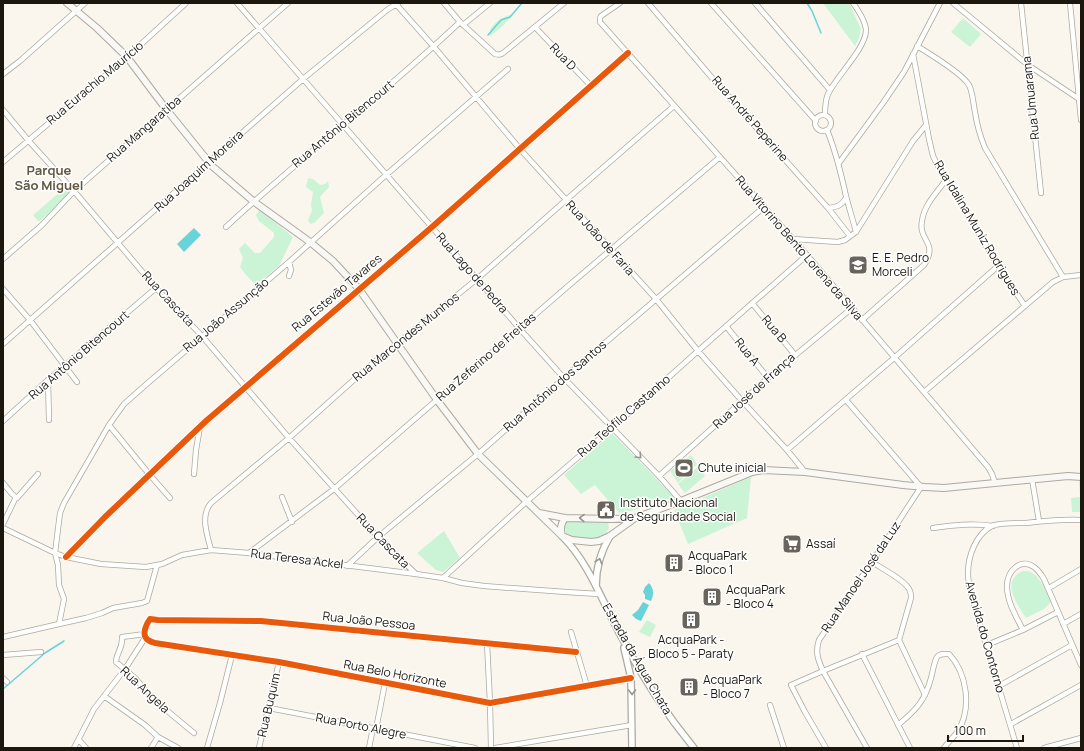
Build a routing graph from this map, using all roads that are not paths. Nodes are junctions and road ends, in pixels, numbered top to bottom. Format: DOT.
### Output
graph roads {
  1 [pos="67,3"];
  2 [pos="85,3"];
  3 [pos="186,3"];
  4 [pos="237,3"];
  5 [pos="288,3"];
  6 [pos="396,3"];
  7 [pos="444,3"];
  8 [pos="490,3"];
  9 [pos="564,3"];
  10 [pos="620,3"];
  11 [pos="648,3"];
  12 [pos="711,3"];
  13 [pos="755,3"];
  14 [pos="853,3"];
  15 [pos="940,3"];
  16 [pos="953,3"];
  17 [pos="1021,3"];
  18 [pos="1070,3"];
  19 [pos="76,11"];
  20 [pos="462,23"];
  21 [pos="535,27"];
  22 [pos="259,28"];
  23 [pos="917,46"];
  24 [pos="434,47"];
  25 [pos="628,53"];
  26 [pos="913,54"];
  27 [pos="127,57"];
  28 [pos="1028,65"];
  29 [pos="508,68"];
  30 [pos="3,74"];
  31 [pos="303,79"];
  32 [pos="591,86"];
  33 [pos="830,90"];
  34 [pos="476,96"];
  35 [pos="1079,99"];
  36 [pos="674,106"];
  37 [pos="166,109"];
  38 [pos="3,110"];
  39 [pos="825,115"];
  40 [pos="1081,120"];
  41 [pos="816,121"];
  42 [pos="343,125"];
  43 [pos="926,125"];
  44 [pos="827,130"];
  45 [pos="28,140"];
  46 [pos="520,149"];
  47 [pos="720,157"];
  48 [pos="3,162"];
  49 [pos="209,162"];
  50 [pos="839,163"];
  51 [pos="386,175"];
  52 [pos="946,180"];
  53 [pos="74,191"];
  54 [pos="1041,193"];
  55 [pos="846,198"];
  56 [pos="566,200"];
  57 [pos="253,201"];
  58 [pos="764,207"];
  59 [pos="828,208"];
  60 [pos="226,227"];
  61 [pos="432,227"];
  62 [pos="856,232"];
  63 [pos="850,236"];
  64 [pos="793,239"];
  65 [pos="310,242"];
  66 [pos="118,243"];
  67 [pos="611,250"];
  68 [pos="807,255"];
  69 [pos="3,259"];
  70 [pos="289,262"];
  71 [pos="998,266"];
  72 [pos="1081,275"];
  73 [pos="289,276"];
  74 [pos="1063,277"];
  75 [pos="477,279"];
  76 [pos="156,288"];
  77 [pos="3,289"];
  78 [pos="359,289"];
  79 [pos="656,299"];
  80 [pos="752,304"];
  81 [pos="1025,306"];
  82 [pos="852,308"];
  83 [pos="30,320"];
  84 [pos="862,320"];
  85 [pos="726,326"];
  86 [pos="519,328"];
  87 [pos="202,336"];
  88 [pos="3,344"];
  89 [pos="398,344"];
  90 [pos="698,351"];
  91 [pos="795,355"];
  92 [pos="894,358"];
  93 [pos="65,366"];
  94 [pos="564,378"];
  95 [pos="768,378"];
  96 [pos="48,380"];
  97 [pos="77,382"];
  98 [pos="244,387"];
  99 [pos="924,392"];
  100 [pos="437,400"];
  101 [pos="846,400"];
  102 [pos="743,402"];
  103 [pos="49,420"];
  104 [pos="3,421"];
  105 [pos="110,425"];
  106 [pos="201,426"];
  107 [pos="612,428"];
  108 [pos="288,438"];
  109 [pos="787,450"];
  110 [pos="478,454"];
  111 [pos="806,472"];
  112 [pos="38,474"];
  113 [pos="149,474"];
  114 [pos="194,474"];
  115 [pos="659,476"];
  116 [pos="1081,476"];
  117 [pos="1032,479"];
  118 [pos="3,483"];
  119 [pos="995,483"];
  120 [pos="920,487"];
  121 [pos="334,489"];
  122 [pos="282,497"];
  123 [pos="17,498"];
  124 [pos="170,498"];
  125 [pos="681,501"];
  126 [pos="526,502"];
  127 [pos="539,513"];
  128 [pos="565,518"];
  129 [pos="634,518"];
  130 [pos="612,519"];
  131 [pos="1081,520"];
  132 [pos="1039,521"];
  133 [pos="292,522"];
  134 [pos="3,524"];
  135 [pos="993,526"];
  136 [pos="3,528"];
  137 [pos="933,528"];
  138 [pos="378,536"];
  139 [pos="562,536"];
  140 [pos="610,536"];
  141 [pos="211,550"];
  142 [pos="55,553"];
  143 [pos="249,553"];
  144 [pos="66,557"];
  145 [pos="872,562"];
  146 [pos="158,565"];
  147 [pos="347,566"];
  148 [pos="1081,569"];
  149 [pos="416,574"];
  150 [pos="443,578"];
  151 [pos="1049,588"];
  152 [pos="598,591"];
  153 [pos="1058,612"];
  154 [pos="1081,614"];
  155 [pos="59,624"];
  156 [pos="1063,624"];
  157 [pos="1023,630"];
  158 [pos="571,632"];
  159 [pos="145,636"];
  160 [pos="3,637"];
  161 [pos="622,640"];
  162 [pos="899,640"];
  163 [pos="487,643"];
  164 [pos="987,645"];
  165 [pos="1072,645"];
  166 [pos="41,652"];
  167 [pos="576,652"];
  168 [pos="862,654"];
  169 [pos="3,655"];
  170 [pos="232,655"];
  171 [pos="1080,658"];
  172 [pos="279,662"];
  173 [pos="1081,665"];
  174 [pos="125,669"];
  175 [pos="823,671"];
  176 [pos="3,678"];
  177 [pos="631,678"];
  178 [pos="7,682"];
  179 [pos="384,683"];
  180 [pos="1081,685"];
  181 [pos="587,686"];
  182 [pos="999,686"];
  183 [pos="926,694"];
  184 [pos="104,696"];
  185 [pos="490,703"];
  186 [pos="770,705"];
  187 [pos="269,708"];
  188 [pos="1010,724"];
  189 [pos="632,725"];
  190 [pos="898,725"];
  191 [pos="374,728"];
  192 [pos="194,733"];
  193 [pos="158,737"];
  194 [pos="1081,738"];
  195 [pos="79,740"];
  196 [pos="1015,747"];
  197 [pos="74,748"];
  198 [pos="86,748"];
  199 [pos="151,748"];
  200 [pos="178,748"];
  201 [pos="207,748"];
  202 [pos="259,748"];
  203 [pos="369,748"];
  204 [pos="475,748"];
  205 [pos="491,748"];
  206 [pos="495,748"];
  207 [pos="632,748"];
  208 [pos="694,748"];
  209 [pos="784,748"];
  210 [pos="826,748"];
  211 [pos="867,748"];
  212 [pos="910,748"];
  213 [pos="944,748"];
  214 [pos="1044,748"];
  1 -- 19 [label="main road"];
  2 -- 19 [label="street"];
  3 -- 27 [label="street, Rua Eurachio Maurício"];
  4 -- 22 [label="street, Rua Lago de Pedra"];
  5 -- 22 [label="street, Rua Mangaratiba"];
  6 -- 24 [label="street, Rua João de Faria"];
  6 -- 31 [label="street, Rua Joaquim Moreira"];
  7 -- 20 [label="street"];
  8 -- 20 [label="street, Rua Antônio Bitencourt"];
  9 -- 21 [label="street"];
  10 -- 25 [label="street, Rua Vitorino Bento Lorena da Silva"];
  11 -- 59 [label="street, Rua André Peperine"];
  12 -- 41 [label="street"];
  13 -- 33 [label="street"];
  14 -- 33 [label="street"];
  15 -- 23 [label="street"];
  16 -- 28 [label="street"];
  17 -- 28 [label="street, Rua Umuarama"];
  18 -- 35 [label="street"];
  19 -- 27 [label="main road"];
  19 -- 30 [label="street"];
  20 -- 21 [label="street"];
  20 -- 24 [label="street, Rua Antônio Bitencourt"];
  21 -- 32 [label="street, Rua D"];
  22 -- 31 [label="street, Rua Lago de Pedra"];
  22 -- 37 [label="street, Rua Mangaratiba"];
  23 -- 26 [label="street"];
  23 -- 74 [label="street"];
  24 -- 34 [label="street, Rua João de Faria"];
  24 -- 42 [label="street, Rua Antônio Bitencourt"];
  25 -- 32 [label="street, Rua Estevão Tavares"];
  25 -- 36 [label="street, Rua Vitorino Bento Lorena da Silva"];
  26 -- 43 [label="street, Rua Idalina Muniz Rodrigues"];
  26 -- 50 [label="street"];
  27 -- 37 [label="main road"];
  27 -- 45 [label="street, Rua Eurachio Maurício"];
  28 -- 35 [label="street"];
  28 -- 54 [label="street, Rua Umuarama"];
  29 -- 34 [label="street, Rua João Assunção"];
  31 -- 42 [label="street, Rua Lago de Pedra"];
  31 -- 49 [label="street, Rua Joaquim Moreira"];
  32 -- 46 [label="street, Rua Estevão Tavares"];
  33 -- 39 [label="street"];
  34 -- 46 [label="street, Rua João de Faria"];
  34 -- 51 [label="street, Rua João Assunção"];
  35 -- 40 [label="street"];
  36 -- 47 [label="street, Rua Vitorino Bento Lorena da Silva"];
  36 -- 56 [label="street, Rua Marcondes Munhos"];
  37 -- 49 [label="main road"];
  37 -- 53 [label="street, Rua Mangaratiba"];
  38 -- 45 [label="street, Rua Cascata"];
  39 -- 41 [label="street"];
  39 -- 44 [label="street"];
  41 -- 44 [label="street"];
  42 -- 51 [label="street, Rua Lago de Pedra"];
  42 -- 57 [label="street, Rua Antônio Bitencourt"];
  43 -- 52 [label="street, Rua Idalina Muniz Rodrigues"];
  43 -- 62 [label="street"];
  44 -- 50 [label="street"];
  45 -- 48 [label="street, Rua Eurachio Maurício"];
  45 -- 53 [label="street, Rua Cascata"];
  46 -- 56 [label="street, Rua João de Faria"];
  46 -- 61 [label="street, Rua Estevão Tavares"];
  47 -- 58 [label="street, Rua Vitorino Bento Lorena da Silva"];
  47 -- 67 [label="street, Rua Zeferino de Freitas"];
  49 -- 57 [label="main road"];
  49 -- 66 [label="street, Rua Joaquim Moreira"];
  50 -- 55 [label="street"];
  51 -- 61 [label="street, Rua Lago de Pedra"];
  51 -- 65 [label="street, Rua João Assunção"];
  52 -- 71 [label="street, Rua Idalina Muniz Rodrigues"];
  52 -- 84 [label="street"];
  53 -- 66 [label="street, Rua Cascata"];
  53 -- 69 [label="street, Rua Mangaratiba"];
  55 -- 59 [label="street"];
  55 -- 62 [label="street"];
  56 -- 67 [label="street, Rua João de Faria"];
  56 -- 75 [label="street, Rua Marcondes Munhos"];
  57 -- 60 [label="street, Rua Antônio Bitencourt"];
  57 -- 65 [label="main road"];
  58 -- 64 [label="street, Rua Vitorino Bento Lorena da Silva"];
  58 -- 79 [label="street, Rua Antônio dos Santos"];
  59 -- 63 [label="street, Rua André Peperine"];
  61 -- 75 [label="street, Rua Lago de Pedra"];
  61 -- 78 [label="street, Rua Estevão Tavares"];
  62 -- 63 [label="street"];
  63 -- 64 [label="street"];
  64 -- 68 [label="street, Rua Vitorino Bento Lorena da Silva"];
  65 -- 70 [label="street, Rua João Assunção"];
  65 -- 78 [label="main road"];
  66 -- 76 [label="street, Rua Cascata"];
  66 -- 83 [label="street, Rua Joaquim Moreira"];
  67 -- 79 [label="street, Rua João de Faria"];
  67 -- 86 [label="street, Rua Zeferino de Freitas"];
  68 -- 80 [label="street, Rua Teófilo Castanho"];
  68 -- 82 [label="street, Rua Vitorino Bento Lorena da Silva"];
  70 -- 73 [label="street"];
  70 -- 87 [label="street, Rua João Assunção"];
  71 -- 81 [label="street, Rua Idalina Muniz Rodrigues"];
  71 -- 92 [label="street"];
  72 -- 74 [label="street"];
  74 -- 81 [label="street"];
  75 -- 86 [label="street, Rua Lago de Pedra"];
  75 -- 89 [label="street, Rua Marcondes Munhos"];
  76 -- 87 [label="street, Rua Cascata"];
  76 -- 93 [label="street, Rua Antônio Bitencourt"];
  77 -- 83 [label="street"];
  78 -- 89 [label="main road"];
  78 -- 98 [label="street, Rua Estevão Tavares"];
  79 -- 90 [label="street, Rua João de Faria"];
  79 -- 94 [label="street, Rua Antônio dos Santos"];
  80 -- 85 [label="street, Rua Teófilo Castanho"];
  80 -- 91 [label="street, Rua B"];
  81 -- 99 [label="street"];
  82 -- 84 [label="street, Rua Vitorino Bento Lorena da Silva"];
  82 -- 91 [label="street, Rua José de França"];
  83 -- 88 [label="street, Rua Joaquim Moreira"];
  83 -- 93 [label="street"];
  84 -- 92 [label="street, Rua Vitorino Bento Lorena da Silva"];
  85 -- 90 [label="street, Rua Teófilo Castanho"];
  85 -- 95 [label="street, Rua A"];
  86 -- 94 [label="street, Rua Lago de Pedra"];
  86 -- 100 [label="street, Rua Zeferino de Freitas"];
  87 -- 98 [label="street, Rua Cascata"];
  87 -- 105 [label="street, Rua João Assunção"];
  89 -- 100 [label="main road"];
  89 -- 108 [label="street, Rua Marcondes Munhos"];
  90 -- 102 [label="street, Rua João de Faria"];
  90 -- 107 [label="street, Rua Teófilo Castanho"];
  91 -- 95 [label="street, Rua José de França"];
  92 -- 99 [label="street, Rua Vitorino Bento Lorena da Silva"];
  92 -- 101 [label="street"];
  93 -- 96 [label="street, Rua Antônio Bitencourt"];
  93 -- 97 [label="street"];
  94 -- 107 [label="street, Rua Lago de Pedra"];
  94 -- 110 [label="street, Rua Antônio dos Santos"];
  95 -- 102 [label="street, Rua José de França"];
  96 -- 103 [label="street"];
  96 -- 104 [label="street, Rua Antônio Bitencourt"];
  98 -- 106 [label="street, Rua Estevão Tavares"];
  98 -- 108 [label="street, Rua Cascata"];
  99 -- 119 [label="street, Rua Vitorino Bento Lorena da Silva"];
  100 -- 110 [label="main road"];
  100 -- 121 [label="street, Rua Zeferino de Freitas"];
  101 -- 109 [label="street"];
  101 -- 120 [label="street"];
  102 -- 109 [label="street, Rua João de Faria"];
  102 -- 115 [label="street, Rua José de França"];
  105 -- 113 [label="street"];
  105 -- 142 [label="street, Rua João Assunção"];
  106 -- 113 [label="street, Rua Estevão Tavares"];
  106 -- 114 [label="street"];
  107 -- 115 [label="street, Rua Lago de Pedra, one-way"];
  107 -- 126 [label="street, Rua Teófilo Castanho"];
  108 -- 121 [label="street, Rua Cascata"];
  108 -- 141 [label="street, Rua Marcondes Munhos"];
  109 -- 111 [label="street, Rua João de Faria"];
  110 -- 126 [label="main road"];
  110 -- 138 [label="street, Rua Antônio dos Santos"];
  111 -- 120 [label="main road"];
  111 -- 125 [label="main road"];
  112 -- 123 [label="street"];
  113 -- 124 [label="street"];
  113 -- 144 [label="street, Rua Estevão Tavares"];
  115 -- 125 [label="street, Rua Lago de Pedra"];
  116 -- 117 [label="main road"];
  117 -- 119 [label="main road"];
  117 -- 132 [label="street"];
  118 -- 123 [label="street"];
  119 -- 120 [label="main road"];
  120 -- 145 [label="street, Rua Manoel José da Luz"];
  121 -- 133 [label="street, Rua Zeferino de Freitas"];
  121 -- 138 [label="street, Rua Cascata"];
  122 -- 133 [label="street"];
  123 -- 134 [label="street"];
  125 -- 129 [label="main road"];
  126 -- 127 [label="main road"];
  126 -- 150 [label="street, Rua Teófilo Castanho"];
  127 -- 128 [label="main road"];
  127 -- 139 [label="main road"];
  130 -- 128 [label="main road, one-way"];
  128 -- 139 [label="main road"];
  129 -- 130 [label="main road"];
  129 -- 140 [label="main road"];
  130 -- 140 [label="main road"];
  131 -- 132 [label="street"];
  132 -- 135 [label="street"];
  133 -- 143 [label="street, Rua Zeferino de Freitas"];
  135 -- 137 [label="street"];
  135 -- 164 [label="street, Avenida do Contorno"];
  136 -- 142 [label="street, Rua Teresa Ackel"];
  138 -- 147 [label="street, Rua Antônio dos Santos"];
  138 -- 149 [label="street, Rua Cascata"];
  139 -- 140 [label="main road"];
  139 -- 152 [label="street, Estrada da Água Chata"];
  152 -- 140 [label="street, Estrada da Água Chata, one-way"];
  141 -- 143 [label="street, Rua Teresa Ackel"];
  141 -- 146 [label="street, Rua Teresa Ackel"];
  142 -- 144 [label="street, Rua Teresa Ackel"];
  142 -- 155 [label="street, Rua João Assunção"];
  143 -- 147 [label="street, Rua Teresa Ackel"];
  144 -- 146 [label="street, Rua Teresa Ackel"];
  145 -- 162 [label="street"];
  145 -- 175 [label="street, Rua Manoel José da Luz"];
  146 -- 155 [label="street"];
  147 -- 149 [label="street, Rua Teresa Ackel"];
  148 -- 151 [label="street"];
  149 -- 150 [label="street, Rua Teresa Ackel"];
  150 -- 152 [label="street, Rua Teresa Ackel"];
  151 -- 153 [label="street"];
  151 -- 157 [label="street"];
  152 -- 161 [label="street, Estrada da Água Chata"];
  153 -- 156 [label="street"];
  153 -- 157 [label="street"];
  154 -- 156 [label="street"];
  155 -- 160 [label="street"];
  156 -- 165 [label="street"];
  157 -- 164 [label="street"];
  158 -- 167 [label="street"];
  159 -- 163 [label="street, Rua João Pessoa"];
  159 -- 170 [label="street, Rua Belo Horizonte"];
  159 -- 174 [label="street"];
  159 -- 174 [label="street, Rua Angela"];
  161 -- 177 [label="street"];
  161 -- 208 [label="street, Estrada da Água Chata"];
  162 -- 168 [label="street"];
  162 -- 183 [label="street"];
  163 -- 167 [label="street, Rua João Pessoa"];
  163 -- 185 [label="street"];
  164 -- 182 [label="street, Avenida do Contorno"];
  165 -- 171 [label="street"];
  165 -- 182 [label="street"];
  166 -- 169 [label="street"];
  167 -- 181 [label="street"];
  168 -- 175 [label="street"];
  168 -- 190 [label="street"];
  170 -- 172 [label="street, Rua Belo Horizonte"];
  170 -- 201 [label="street"];
  171 -- 173 [label="street"];
  172 -- 179 [label="street, Rua Belo Horizonte"];
  172 -- 187 [label="street, Rua Buquim"];
  174 -- 184 [label="street"];
  174 -- 192 [label="street, Rua Angela"];
  175 -- 210 [label="street"];
  175 -- 211 [label="street, Rua Manoel José da Luz"];
  176 -- 178 [label="street"];
  177 -- 181 [label="street, Rua Belo Horizonte"];
  177 -- 189 [label="street, one-way"];
  179 -- 185 [label="street, Rua Belo Horizonte"];
  179 -- 191 [label="street"];
  180 -- 188 [label="street"];
  181 -- 185 [label="street, Rua Belo Horizonte"];
  182 -- 188 [label="street, Avenida do Contorno"];
  183 -- 190 [label="street"];
  183 -- 213 [label="street"];
  184 -- 193 [label="street"];
  184 -- 195 [label="street"];
  185 -- 205 [label="street"];
  186 -- 209 [label="street"];
  187 -- 191 [label="street, Rua Porto Alegre"];
  187 -- 202 [label="street, Rua Buquim"];
  188 -- 196 [label="street, Avenida do Contorno"];
  189 -- 206 [label="street"];
  189 -- 207 [label="street"];
  190 -- 212 [label="street"];
  191 -- 203 [label="street"];
  191 -- 204 [label="street, Rua Porto Alegre"];
  193 -- 199 [label="street"];
  193 -- 200 [label="street"];
  194 -- 214 [label="street"];
  195 -- 197 [label="street"];
  195 -- 198 [label="street"];
}
